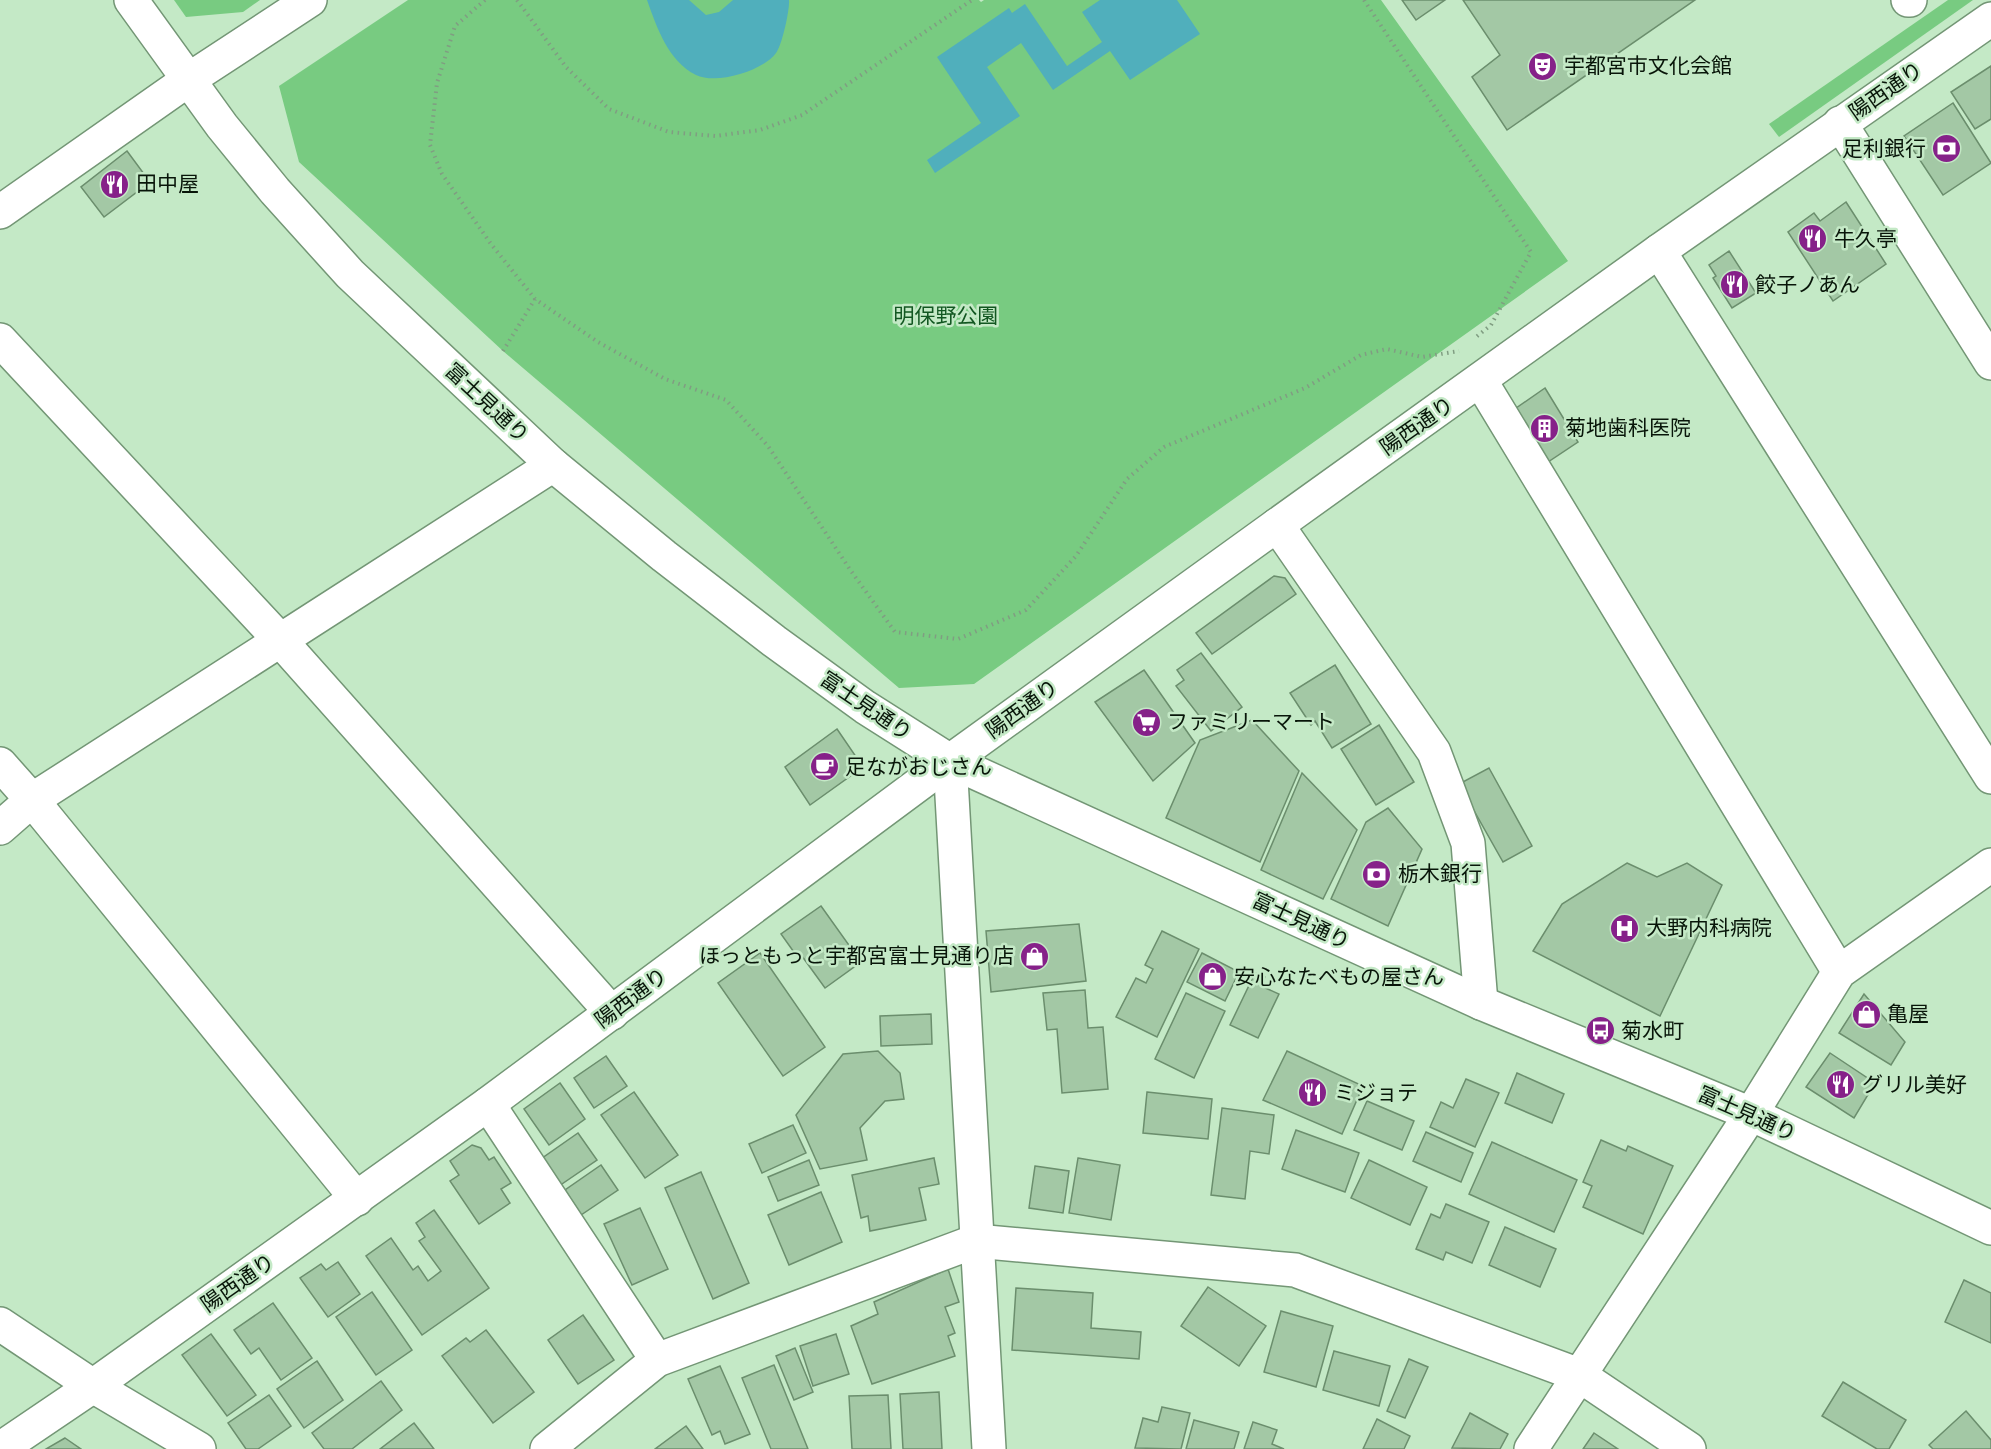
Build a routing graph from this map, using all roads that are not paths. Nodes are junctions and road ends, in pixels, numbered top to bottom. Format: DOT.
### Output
graph roads {
  1 [pos="131,0"];
  2 [pos="310,0"];
  3 [pos="1991,19"];
  4 [pos="188,80"];
  5 [pos="1840,123"];
  6 [pos="0,212"];
  7 [pos="1659,251"];
  8 [pos="0,340"];
  9 [pos="1991,363"];
  10 [pos="1480,380"];
  11 [pos="553,465"];
  12 [pos="1277,525"];
  13 [pos="280,640"];
  14 [pos="950,761"];
  15 [pos="0,764"];
  16 [pos="1991,777"];
  17 [pos="32,800"];
  18 [pos="0,828"];
  19 [pos="1991,865"];
  20 [pos="1839,972"];
  21 [pos="1481,1003"];
  22 [pos="612,1013"];
  23 [pos="488,1104"];
  24 [pos="1750,1114"];
  25 [pos="357,1199"];
  26 [pos="1990,1226"];
  27 [pos="976,1241"];
  28 [pos="0,1324"];
  29 [pos="657,1360"];
  30 [pos="1579,1376"];
  31 [pos="93,1386"];
  32 [pos="0,1449"];
  33 [pos="199,1449"];
  34 [pos="547,1449"];
  35 [pos="989,1449"];
  36 [pos="1531,1449"];
  37 [pos="1689,1449"];
  1 -- 4 [label="street, 富士見通り"];
  2 -- 4 [label="street"];
  3 -- 5 [label="street, 陽西通り"];
  4 -- 6 [label="street"];
  4 -- 11 [label="street, 富士見通り"];
  5 -- 7 [label="street, 陽西通り"];
  5 -- 9 [label="street"];
  7 -- 10 [label="street, 陽西通り"];
  7 -- 16 [label="street"];
  8 -- 13 [label="street"];
  10 -- 12 [label="street, 陽西通り"];
  10 -- 20 [label="street"];
  11 -- 13 [label="street"];
  11 -- 14 [label="street, 富士見通り"];
  12 -- 14 [label="street, 陽西通り"];
  12 -- 21 [label="street"];
  13 -- 17 [label="street"];
  13 -- 22 [label="street"];
  14 -- 21 [label="street, 富士見通り"];
  14 -- 22 [label="street, 陽西通り"];
  14 -- 27 [label="street"];
  15 -- 17 [label="street"];
  17 -- 18 [label="street"];
  17 -- 25 [label="street"];
  19 -- 20 [label="street"];
  20 -- 24 [label="street"];
  21 -- 24 [label="street, 富士見通り"];
  22 -- 23 [label="street, 陽西通り"];
  23 -- 25 [label="street, 陽西通り"];
  23 -- 29 [label="street"];
  24 -- 26 [label="street, 富士見通り"];
  24 -- 30 [label="street"];
  25 -- 31 [label="street, 陽西通り"];
  27 -- 29 [label="street"];
  27 -- 30 [label="street"];
  27 -- 35 [label="street"];
  28 -- 31 [label="street"];
  29 -- 34 [label="street"];
  30 -- 36 [label="street"];
  30 -- 37 [label="street"];
  31 -- 32 [label="street, 陽西通り"];
  31 -- 33 [label="street"];
}
